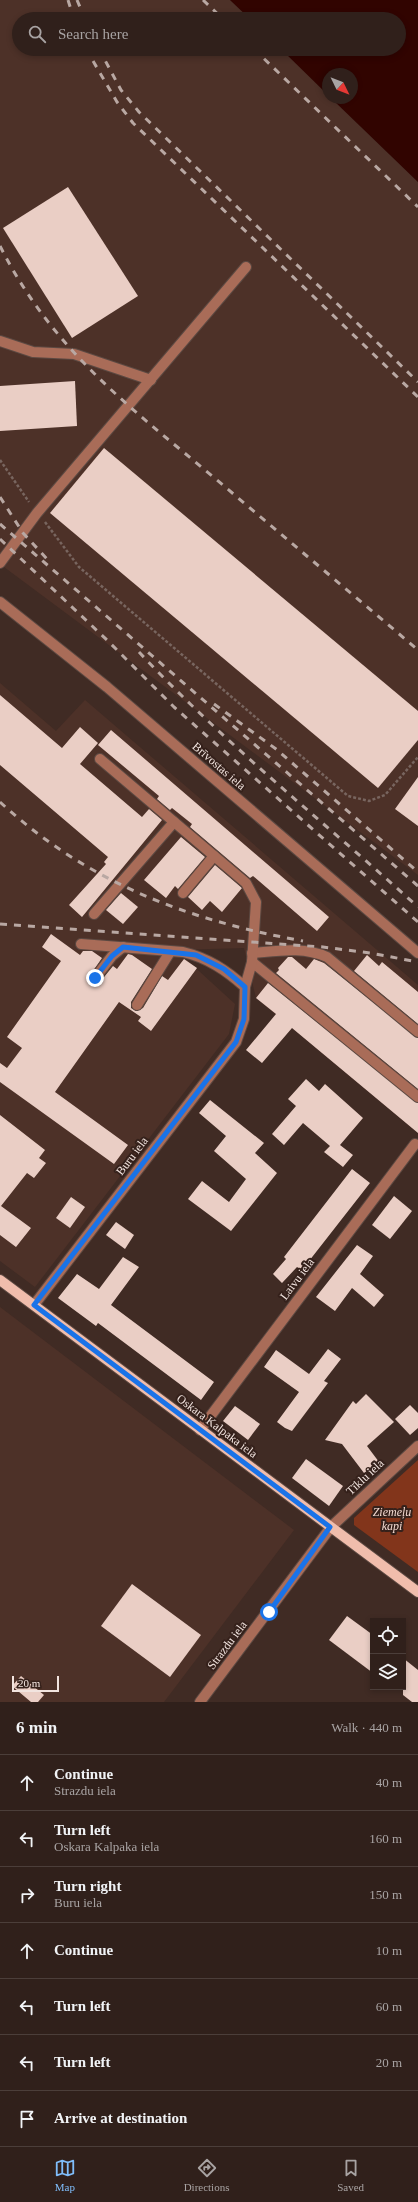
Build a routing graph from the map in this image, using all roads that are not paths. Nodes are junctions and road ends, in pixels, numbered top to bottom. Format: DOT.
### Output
graph roads {
  1 [pos="246,267"];
  2 [pos="0,341"];
  3 [pos="151,380"];
  4 [pos="0,563"];
  5 [pos="0,602"];
  6 [pos="100,759"];
  7 [pos="174,822"];
  8 [pos="214,856"];
  9 [pos="183,893"];
  10 [pos="94,914"];
  11 [pos="81,944"];
  12 [pos="123,947"];
  13 [pos="170,952"];
  14 [pos="418,953"];
  15 [pos="252,958"];
  16 [pos="95,978"];
  17 [pos="245,987"];
  18 [pos="137,1005"];
  19 [pos="418,1032"];
  20 [pos="418,1097"];
  21 [pos="415,1144"];
  22 [pos="0,1280"];
  23 [pos="34,1305"];
  24 [pos="200,1430"];
  25 [pos="418,1446"];
  26 [pos="330,1527"];
  27 [pos="418,1592"];
  28 [pos="200,1702"];
  1 -- 3 [label="street"];
  2 -- 3 [label="street"];
  3 -- 4 [label="street"];
  5 -- 14 [label="street, Brīvostas iela"];
  6 -- 7 [label="street, Buru iela"];
  7 -- 8 [label="street, Buru iela"];
  7 -- 10 [label="street"];
  8 -- 9 [label="street"];
  8 -- 15 [label="street, Buru iela"];
  11 -- 12 [label="street"];
  12 -- 13 [label="street"];
  12 -- 16 [label="street"];
  13 -- 17 [label="street"];
  13 -- 18 [label="street"];
  15 -- 17 [label="street, Buru iela"];
  15 -- 19 [label="street"];
  15 -- 20 [label="street"];
  17 -- 23 [label="street, Buru iela"];
  21 -- 24 [label="street, Laivu iela"];
  22 -- 23 [label="main road, Oskara Kalpaka iela"];
  23 -- 24 [label="main road, Oskara Kalpaka iela"];
  24 -- 26 [label="main road, Oskara Kalpaka iela"];
  25 -- 26 [label="street, Tīklu iela"];
  26 -- 27 [label="main road, Oskara Kalpaka iela"];
  26 -- 28 [label="street, Strazdu iela"];
}
